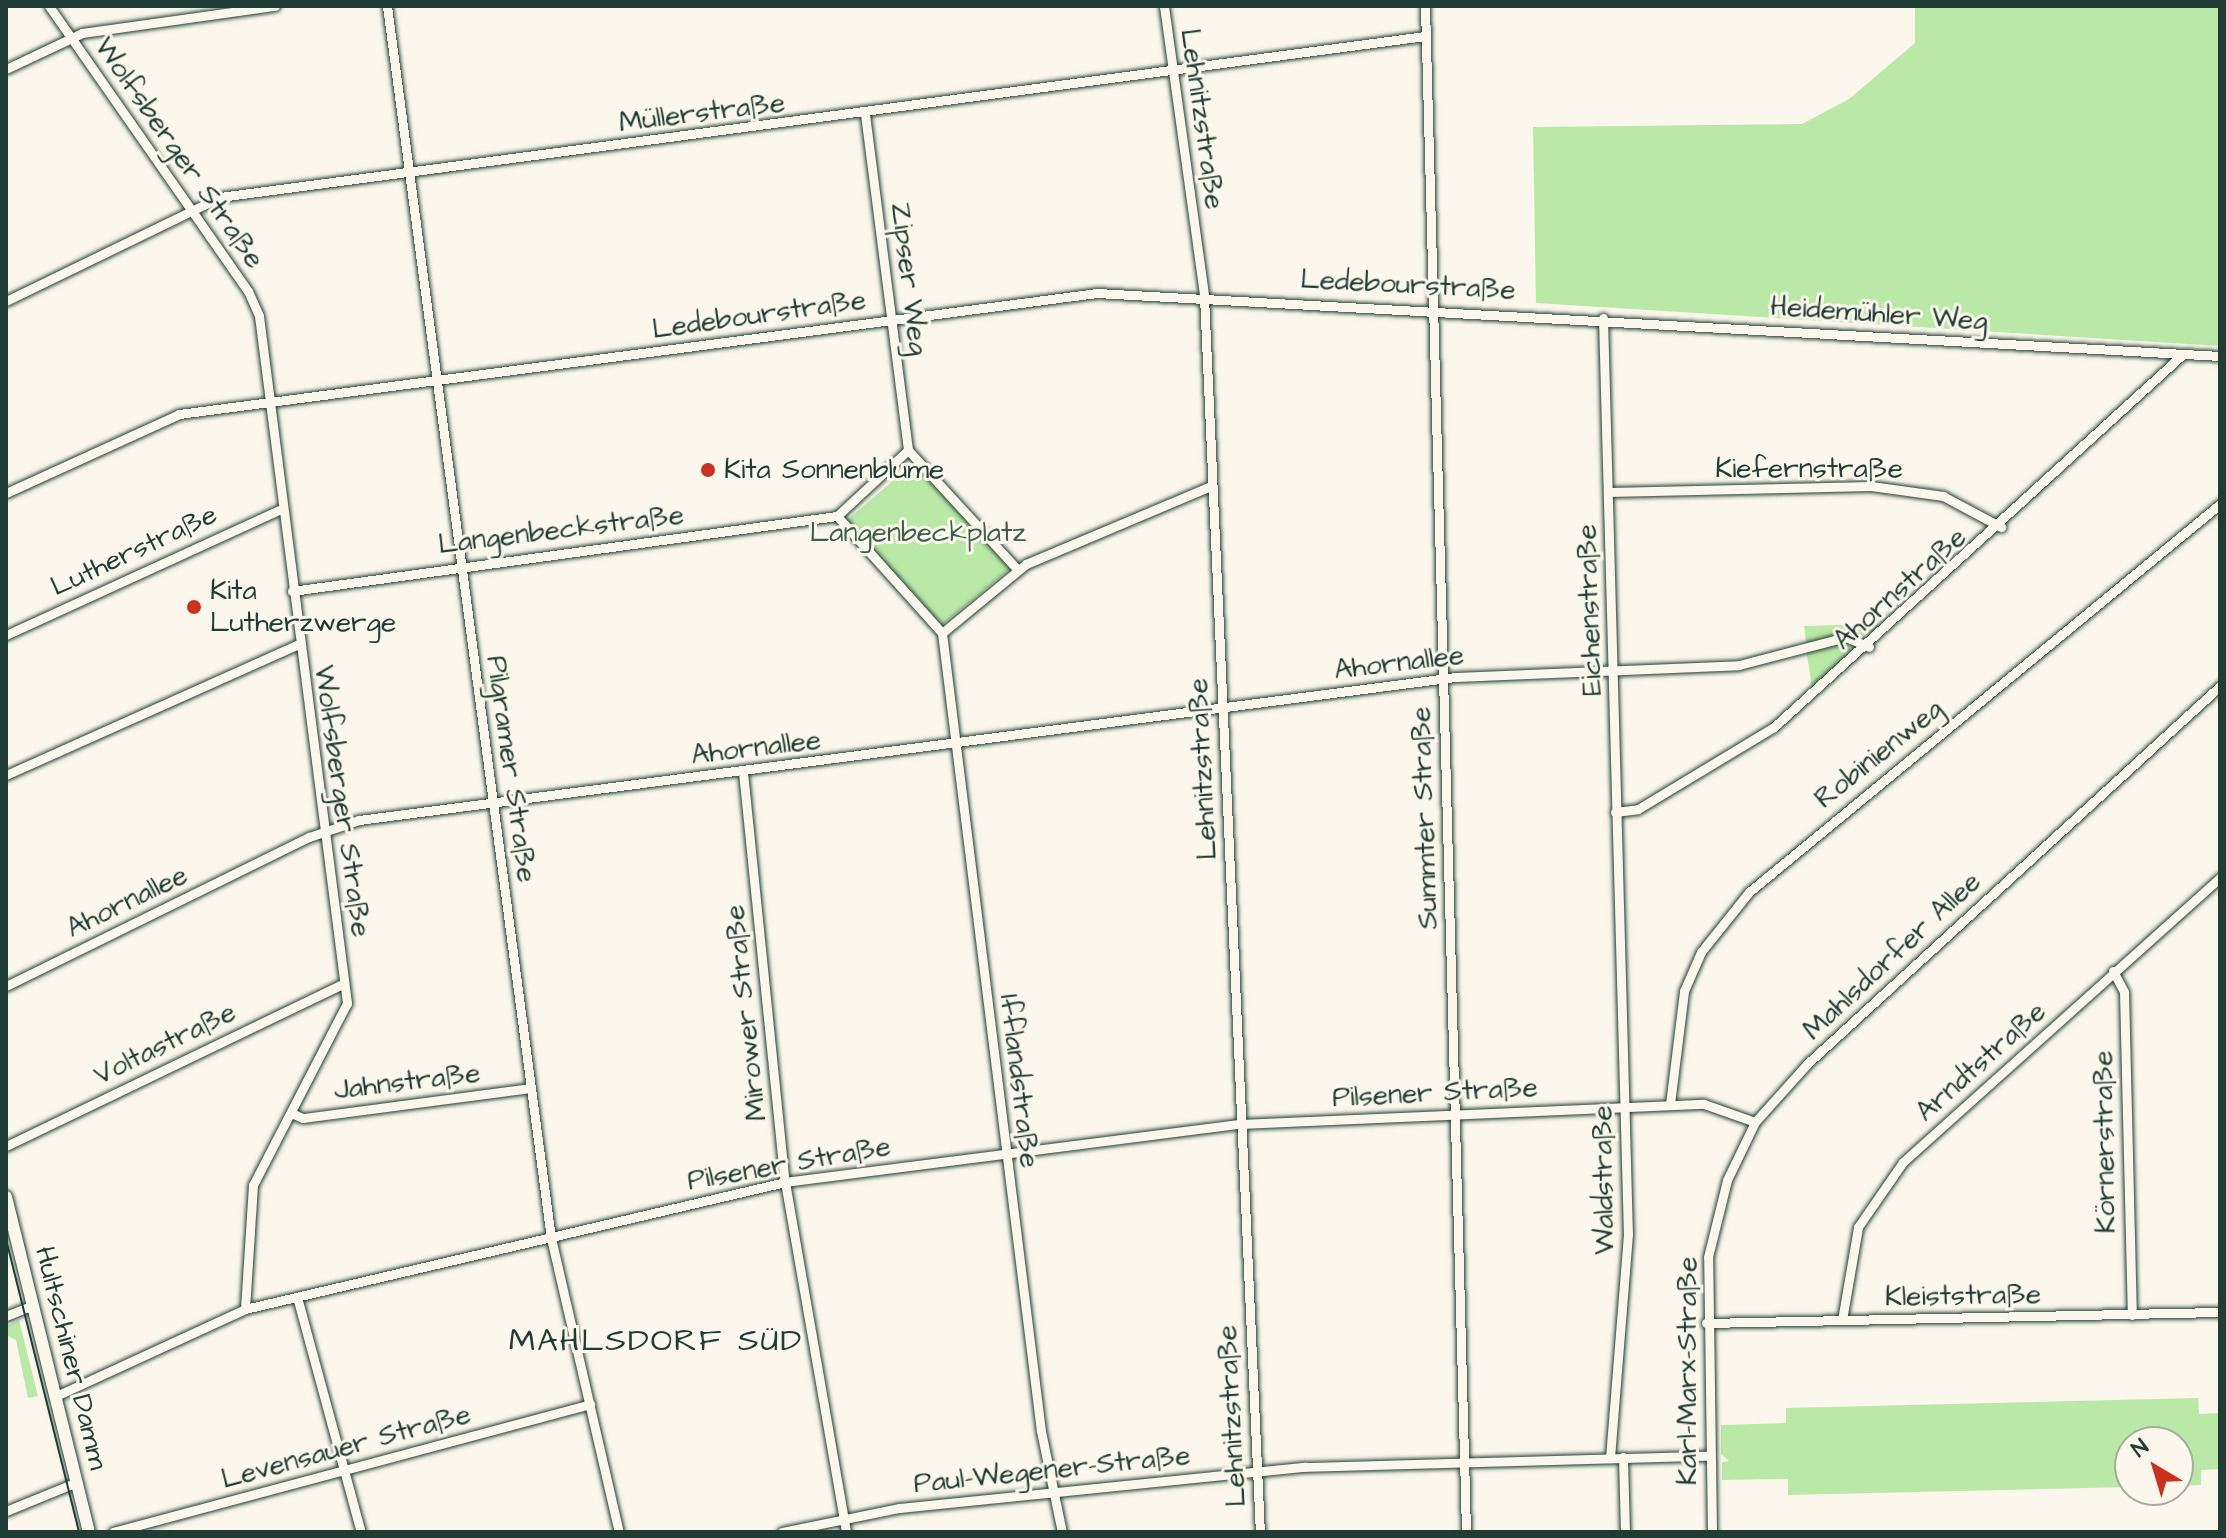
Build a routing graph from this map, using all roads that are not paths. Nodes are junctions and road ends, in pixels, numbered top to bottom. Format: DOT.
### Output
graph roads {
  1 [pos="49,6"];
  2 [pos="275,6"];
  3 [pos="387,6"];
  4 [pos="1164,6"];
  5 [pos="1425,6"];
  6 [pos="1425,36"];
  7 [pos="73,38"];
  8 [pos="6,69"];
  9 [pos="1172,71"];
  10 [pos="865,114"];
  11 [pos="409,172"];
  12 [pos="194,213"];
  13 [pos="1204,296"];
  14 [pos="6,301"];
  15 [pos="1431,309"];
  16 [pos="1536,314"];
  17 [pos="1603,318"];
  18 [pos="893,319"];
  19 [pos="2182,355"];
  20 [pos="2220,356"];
  21 [pos="436,380"];
  22 [pos="268,402"];
  23 [pos="908,450"];
  24 [pos="1211,486"];
  25 [pos="1609,492"];
  26 [pos="6,493"];
  27 [pos="2220,504"];
  28 [pos="281,509"];
  29 [pos="837,516"];
  30 [pos="2001,527"];
  31 [pos="462,569"];
  32 [pos="1018,570"];
  33 [pos="292,591"];
  34 [pos="942,633"];
  35 [pos="6,635"];
  36 [pos="299,644"];
  37 [pos="1869,647"];
  38 [pos="1613,667"];
  39 [pos="1443,679"];
  40 [pos="2218,693"];
  41 [pos="1222,707"];
  42 [pos="954,744"];
  43 [pos="743,772"];
  44 [pos="6,775"];
  45 [pos="492,804"];
  46 [pos="1615,812"];
  47 [pos="323,831"];
  48 [pos="2220,878"];
  49 [pos="1616,900"];
  50 [pos="2113,971"];
  51 [pos="344,983"];
  52 [pos="6,986"];
  53 [pos="530,1088"];
  54 [pos="1670,1104"];
  55 [pos="1624,1106"];
  56 [pos="291,1113"];
  57 [pos="1454,1113"];
  58 [pos="1755,1122"];
  59 [pos="1240,1124"];
  60 [pos="6,1146"];
  61 [pos="1006,1152"];
  62 [pos="785,1182"];
  63 [pos="6,1197"];
  64 [pos="551,1238"];
  65 [pos="297,1297"];
  66 [pos="33,1305"];
  67 [pos="245,1309"];
  68 [pos="2220,1312"];
  69 [pos="2132,1315"];
  70 [pos="6,1316"];
  71 [pos="1842,1320"];
  72 [pos="1706,1323"];
  73 [pos="56,1396"];
  74 [pos="590,1404"];
  75 [pos="1709,1456"];
  76 [pos="1623,1457"];
  77 [pos="1610,1458"];
  78 [pos="1464,1461"];
  79 [pos="345,1471"];
  80 [pos="1258,1472"];
  81 [pos="77,1482"];
  82 [pos="1052,1492"];
  83 [pos="6,1511"];
  84 [pos="841,1516"];
  85 [pos="89,1532"];
  86 [pos="113,1532"];
  87 [pos="361,1532"];
  88 [pos="619,1532"];
  89 [pos="782,1532"];
  90 [pos="846,1532"];
  91 [pos="1062,1532"];
  92 [pos="1260,1532"];
  93 [pos="1466,1532"];
  94 [pos="1625,1532"];
  95 [pos="1712,1532"];
  1 -- 7 [label="street, Wolfsberger Straße"];
  2 -- 7 [label="street"];
  3 -- 11 [label="street, Pilgramer Straße"];
  4 -- 9 [label="street, Lehnitzstraße"];
  5 -- 6 [label="street, Summter Straße"];
  6 -- 9 [label="street, Müllerstraße"];
  6 -- 15 [label="street, Summter Straße"];
  7 -- 8 [label="street"];
  7 -- 12 [label="street, Wolfsberger Straße"];
  9 -- 10 [label="street, Müllerstraße"];
  9 -- 13 [label="street, Lehnitzstraße"];
  10 -- 11 [label="street, Müllerstraße"];
  10 -- 18 [label="street, Zipser Weg"];
  11 -- 12 [label="street, Müllerstraße"];
  11 -- 21 [label="street, Pilgramer Straße"];
  12 -- 14 [label="street, Müllerstraße"];
  12 -- 22 [label="street, Wolfsberger Straße"];
  13 -- 15 [label="street, Ledebourstraße"];
  13 -- 18 [label="street, Ledebourstraße"];
  13 -- 24 [label="street, Lehnitzstraße"];
  15 -- 16 [label="street, Ledebourstraße"];
  15 -- 39 [label="street, Summter Straße"];
  16 -- 17 [label="street, Heidemühler Weg"];
  17 -- 19 [label="street, Heidemühler Weg"];
  17 -- 25 [label="street, Eichenstraße"];
  18 -- 21 [label="street, Ledebourstraße"];
  18 -- 23 [label="street, Zipser Weg"];
  19 -- 20 [label="street, Heidemühler Weg"];
  19 -- 30 [label="street, Ahornstraße"];
  21 -- 22 [label="street, Ledebourstraße"];
  21 -- 31 [label="street, Pilgramer Straße"];
  22 -- 26 [label="street, Ledebourstraße"];
  22 -- 28 [label="street, Wolfsberger Straße"];
  23 -- 29 [label="street"];
  23 -- 32 [label="street"];
  24 -- 32 [label="street"];
  24 -- 41 [label="street, Lehnitzstraße"];
  25 -- 30 [label="street, Kiefernstraße"];
  25 -- 38 [label="street, Eichenstraße"];
  27 -- 54 [label="street, Robinienweg"];
  28 -- 33 [label="street, Wolfsberger Straße"];
  28 -- 35 [label="street, Lutherstraße"];
  29 -- 31 [label="street, Langenbeckstraße"];
  29 -- 34 [label="street"];
  30 -- 37 [label="street, Ahornstraße"];
  31 -- 33 [label="street, Langenbeckstraße"];
  31 -- 45 [label="street, Pilgramer Straße"];
  32 -- 34 [label="street"];
  33 -- 36 [label="street, Wolfsberger Straße"];
  34 -- 42 [label="street, Ifflandstraße"];
  36 -- 44 [label="street"];
  36 -- 47 [label="street, Wolfsberger Straße"];
  37 -- 38 [label="street, Ahornallee"];
  37 -- 46 [label="street, Ahornstraße"];
  38 -- 39 [label="street, Ahornallee"];
  38 -- 46 [label="street, Eichenstraße"];
  39 -- 41 [label="street, Ahornallee"];
  39 -- 57 [label="street, Summter Straße"];
  40 -- 58 [label="street, Mahlsdorfer Allee"];
  41 -- 42 [label="street, Ahornallee"];
  41 -- 59 [label="street, Lehnitzstraße"];
  42 -- 43 [label="street, Ahornallee"];
  42 -- 61 [label="street, Ifflandstraße"];
  43 -- 45 [label="street, Ahornallee"];
  43 -- 62 [label="street, Mirower Straße"];
  45 -- 47 [label="street, Ahornallee"];
  45 -- 53 [label="street, Pilgramer Straße"];
  46 -- 49 [label="street, Eichenstraße"];
  47 -- 51 [label="street, Wolfsberger Straße"];
  47 -- 52 [label="street, Ahornallee"];
  48 -- 50 [label="street, Arndtstraße"];
  49 -- 55 [label="street, Waldstraße"];
  50 -- 69 [label="street, Körnerstraße"];
  50 -- 71 [label="street, Arndtstraße"];
  51 -- 56 [label="street, Wolfsberger Straße"];
  51 -- 60 [label="street, Voltastraße"];
  53 -- 56 [label="street, Jahnstraße"];
  53 -- 64 [label="street, Pilgramer Straße"];
  54 -- 55 [label="street"];
  54 -- 58 [label="street"];
  55 -- 57 [label="street, Pilsener Straße"];
  55 -- 77 [label="street, Waldstraße"];
  56 -- 67 [label="street, Wolfsberger Straße"];
  57 -- 59 [label="street, Pilsener Straße"];
  57 -- 78 [label="street, Summter Straße"];
  58 -- 72 [label="street, Karl-Marx-Straße"];
  59 -- 61 [label="street, Pilsener Straße"];
  59 -- 80 [label="street, Lehnitzstraße"];
  61 -- 62 [label="street, Pilsener Straße"];
  61 -- 82 [label="street, Ifflandstraße"];
  62 -- 64 [label="street, Pilsener Straße"];
  62 -- 84 [label="street, Mirower Straße"];
  63 -- 66 [label="main road, Hultschiner Damm"];
  64 -- 65 [label="street, Pilsener Straße"];
  64 -- 74 [label="street, Pilgramer Straße"];
  65 -- 67 [label="street, Pilsener Straße"];
  65 -- 79 [label="street"];
  66 -- 70 [label="street"];
  66 -- 73 [label="main road, Hultschiner Damm"];
  67 -- 73 [label="street, Pilsener Straße"];
  68 -- 69 [label="street, Kleiststraße"];
  69 -- 71 [label="street, Kleiststraße"];
  71 -- 72 [label="street, Kleiststraße"];
  72 -- 75 [label="street, Karl-Marx-Straße"];
  73 -- 81 [label="main road, Hultschiner Damm"];
  74 -- 79 [label="street, Levensauer Straße"];
  74 -- 88 [label="street, Pilgramer Straße"];
  75 -- 76 [label="street, Paul-Wegener-Straße"];
  75 -- 95 [label="street, Karl-Marx-Straße"];
  76 -- 77 [label="street, Paul-Wegener-Straße"];
  76 -- 94 [label="street"];
  77 -- 78 [label="street, Paul-Wegener-Straße"];
  78 -- 80 [label="street, Paul-Wegener-Straße"];
  78 -- 93 [label="street, Summter Straße"];
  79 -- 86 [label="street, Levensauer Straße"];
  79 -- 87 [label="street"];
  80 -- 82 [label="street, Paul-Wegener-Straße"];
  80 -- 92 [label="street, Lehnitzstraße"];
  81 -- 83 [label="street"];
  81 -- 85 [label="main road, Hultschiner Damm"];
  82 -- 84 [label="street, Paul-Wegener-Straße"];
  82 -- 91 [label="street, Ifflandstraße"];
  84 -- 89 [label="street, Paul-Wegener-Straße"];
  84 -- 90 [label="street, Mirower Straße"];
}
